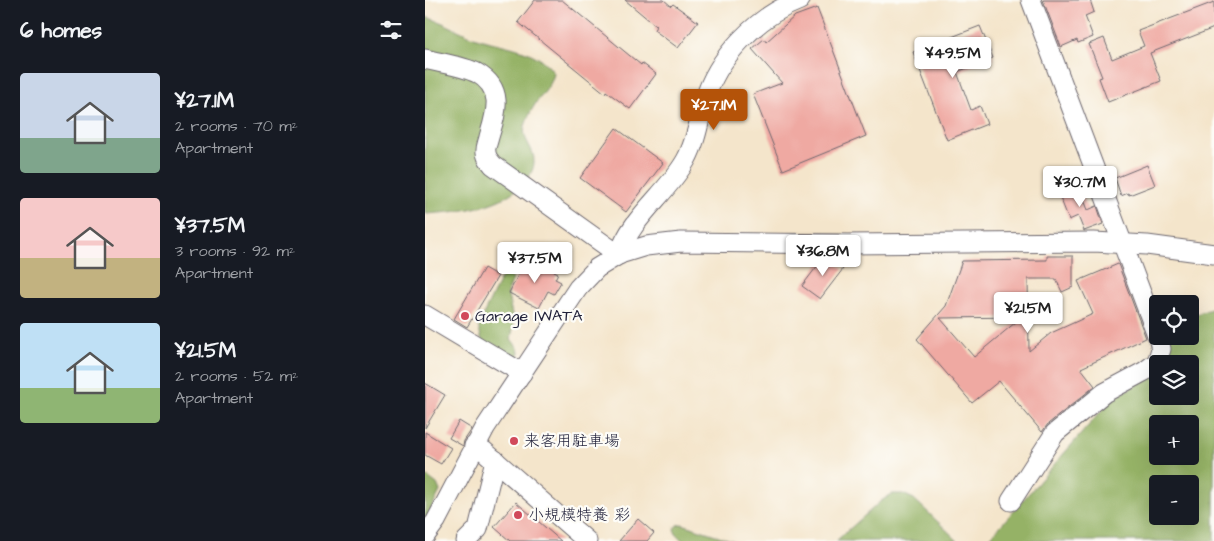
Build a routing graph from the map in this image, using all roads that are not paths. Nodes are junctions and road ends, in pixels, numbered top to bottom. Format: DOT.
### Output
graph roads {
  1 [pos="800,0"];
  2 [pos="1031,0"];
  3 [pos="425,59"];
  4 [pos="1124,243"];
  5 [pos="1214,254"];
  6 [pos="619,255"];
  7 [pos="1149,311"];
  8 [pos="425,315"];
  9 [pos="1160,345"];
  10 [pos="522,373"];
  11 [pos="474,446"];
  12 [pos="495,460"];
  13 [pos="1011,501"];
  14 [pos="425,536"];
  15 [pos="466,541"];
  16 [pos="587,541"];
  1 -- 6 [label="street"];
  2 -- 4 [label="street"];
  3 -- 6 [label="street"];
  4 -- 5 [label="street"];
  4 -- 6 [label="street"];
  4 -- 7 [label="street"];
  6 -- 10 [label="street"];
  8 -- 10 [label="street"];
  9 -- 13 [label="street"];
  10 -- 11 [label="street"];
  11 -- 12 [label="street"];
  11 -- 14 [label="street"];
  12 -- 15 [label="street"];
  12 -- 16 [label="street"];
}
